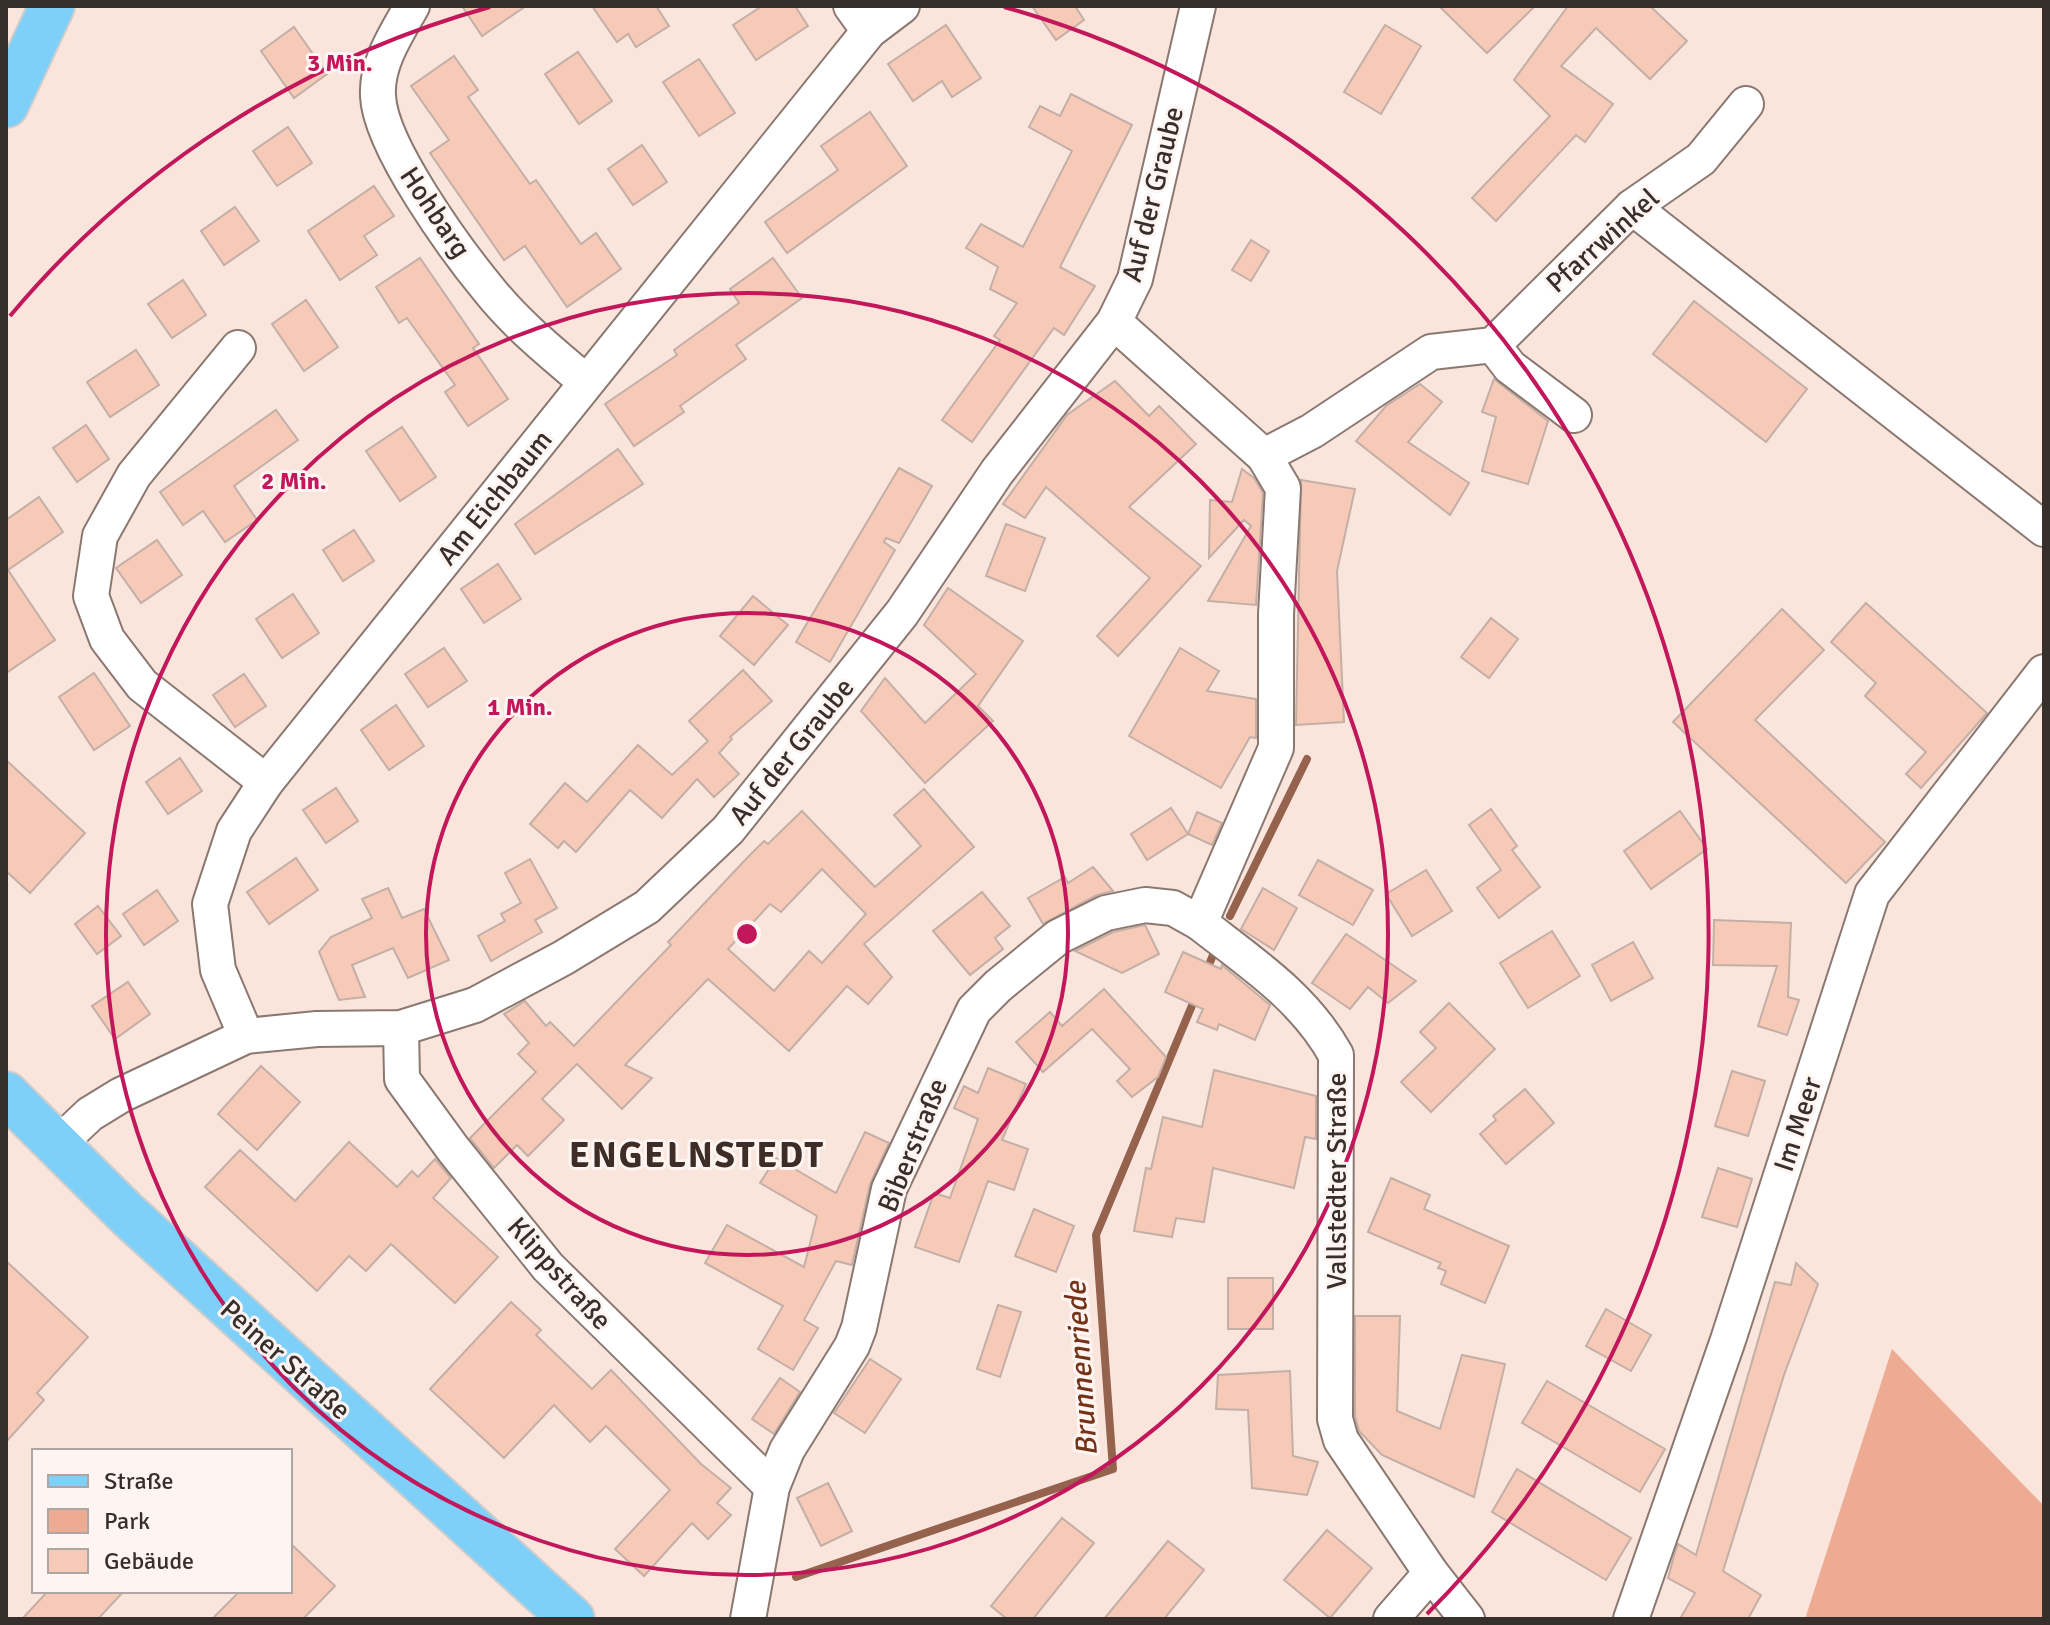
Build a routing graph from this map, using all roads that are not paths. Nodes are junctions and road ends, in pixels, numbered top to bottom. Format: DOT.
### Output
graph roads {
  1 [pos="52,6"];
  2 [pos="412,6"];
  3 [pos="902,6"];
  4 [pos="1198,6"];
  5 [pos="860,18"];
  6 [pos="1746,104"];
  7 [pos="6,105"];
  8 [pos="1632,207"];
  9 [pos="1114,322"];
  10 [pos="1493,345"];
  11 [pos="238,348"];
  12 [pos="586,382"];
  13 [pos="1574,415"];
  14 [pos="1264,456"];
  15 [pos="2044,529"];
  16 [pos="2044,672"];
  17 [pos="266,782"];
  18 [pos="1200,923"];
  19 [pos="401,1028"];
  20 [pos="246,1036"];
  21 [pos="6,1094"];
  22 [pos="56,1146"];
  23 [pos="772,1487"];
  24 [pos="1431,1573"];
  25 [pos="572,1619"];
  26 [pos="748,1619"];
  27 [pos="1391,1619"];
  28 [pos="1467,1619"];
  29 [pos="1631,1619"];
  1 -- 7 [label="main road"];
  2 -- 12 [label="street, Hohbarg"];
  3 -- 5 [label="street, Am Eichbaum"];
  4 -- 9 [label="street, Auf der Graube"];
  5 -- 12 [label="street, Am Eichbaum"];
  6 -- 8 [label="street, Pfarrwinkel"];
  8 -- 10 [label="street, Pfarrwinkel"];
  8 -- 15 [label="street"];
  9 -- 14 [label="street"];
  9 -- 19 [label="street, Auf der Graube"];
  10 -- 13 [label="street"];
  10 -- 14 [label="street"];
  11 -- 17 [label="street"];
  12 -- 17 [label="street, Am Eichbaum"];
  14 -- 18 [label="street"];
  16 -- 29 [label="street, Im Meer"];
  17 -- 20 [label="street, Am Eichbaum"];
  18 -- 23 [label="street, Biberstraße"];
  18 -- 24 [label="street, Vallstedter Straße"];
  19 -- 20 [label="street, Auf der Graube"];
  19 -- 23 [label="street, Klippstraße"];
  20 -- 22 [label="street, Auf der Graube"];
  21 -- 22 [label="main road, Peiner Straße"];
  22 -- 25 [label="main road, Peiner Straße"];
  23 -- 26 [label="street, Biberstraße"];
  24 -- 27 [label="street"];
  24 -- 28 [label="street, Vallstedter Straße"];
}
